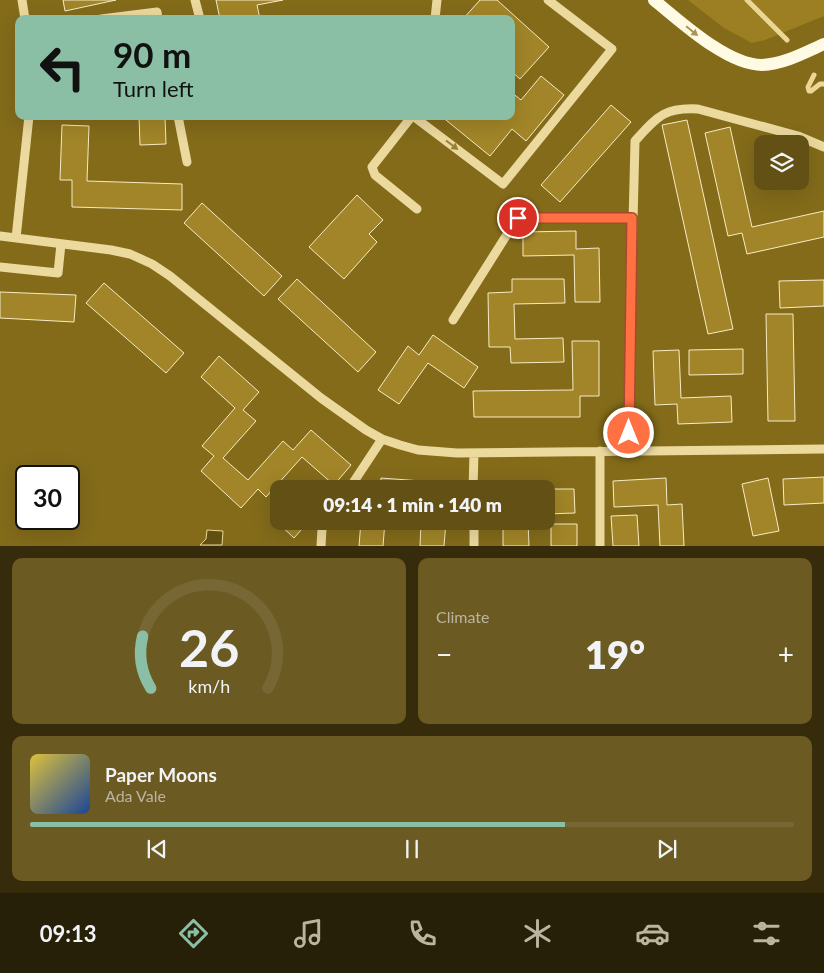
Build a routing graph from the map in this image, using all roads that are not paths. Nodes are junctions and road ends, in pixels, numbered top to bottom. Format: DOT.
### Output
graph roads {
  1 [pos="22,0"];
  2 [pos="195,0"];
  3 [pos="437,0"];
  4 [pos="548,0"];
  5 [pos="654,0"];
  6 [pos="24,15"];
  7 [pos="133,15"];
  8 [pos="157,15"];
  9 [pos="199,15"];
  10 [pos="435,15"];
  11 [pos="824,44"];
  12 [pos="29,120"];
  13 [pos="179,120"];
  14 [pos="409,120"];
  15 [pos="417,120"];
  16 [pos="824,147"];
  17 [pos="187,162"];
  18 [pos="417,209"];
  19 [pos="632,218"];
  20 [pos="0,236"];
  21 [pos="16,238"];
  22 [pos="61,244"];
  23 [pos="0,267"];
  24 [pos="453,320"];
  25 [pos="382,438"];
  26 [pos="824,449"];
  27 [pos="600,451"];
  28 [pos="629,451"];
  29 [pos="474,453"];
  30 [pos="355,480"];
  31 [pos="473,480"];
  32 [pos="322,530"];
  33 [pos="474,530"];
  34 [pos="320,546"];
  35 [pos="474,546"];
  36 [pos="600,546"];
  1 -- 6 [label="street"];
  2 -- 9 [label="street"];
  3 -- 10 [label="street"];
  15 -- 4 [label="street, one-way"];
  5 -- 11 [label="main road, one-way"];
  7 -- 8 [label="street"];
  12 -- 21 [label="street"];
  13 -- 17 [label="street"];
  14 -- 18 [label="street"];
  16 -- 19 [label="street"];
  19 -- 24 [label="street"];
  19 -- 28 [label="street"];
  20 -- 21 [label="street"];
  21 -- 22 [label="street"];
  22 -- 23 [label="street"];
  22 -- 25 [label="street"];
  25 -- 29 [label="street"];
  25 -- 30 [label="street"];
  26 -- 28 [label="street"];
  27 -- 28 [label="street"];
  27 -- 29 [label="street"];
  27 -- 36 [label="street"];
  29 -- 31 [label="street"];
  32 -- 34 [label="street"];
  33 -- 35 [label="street"];
}
